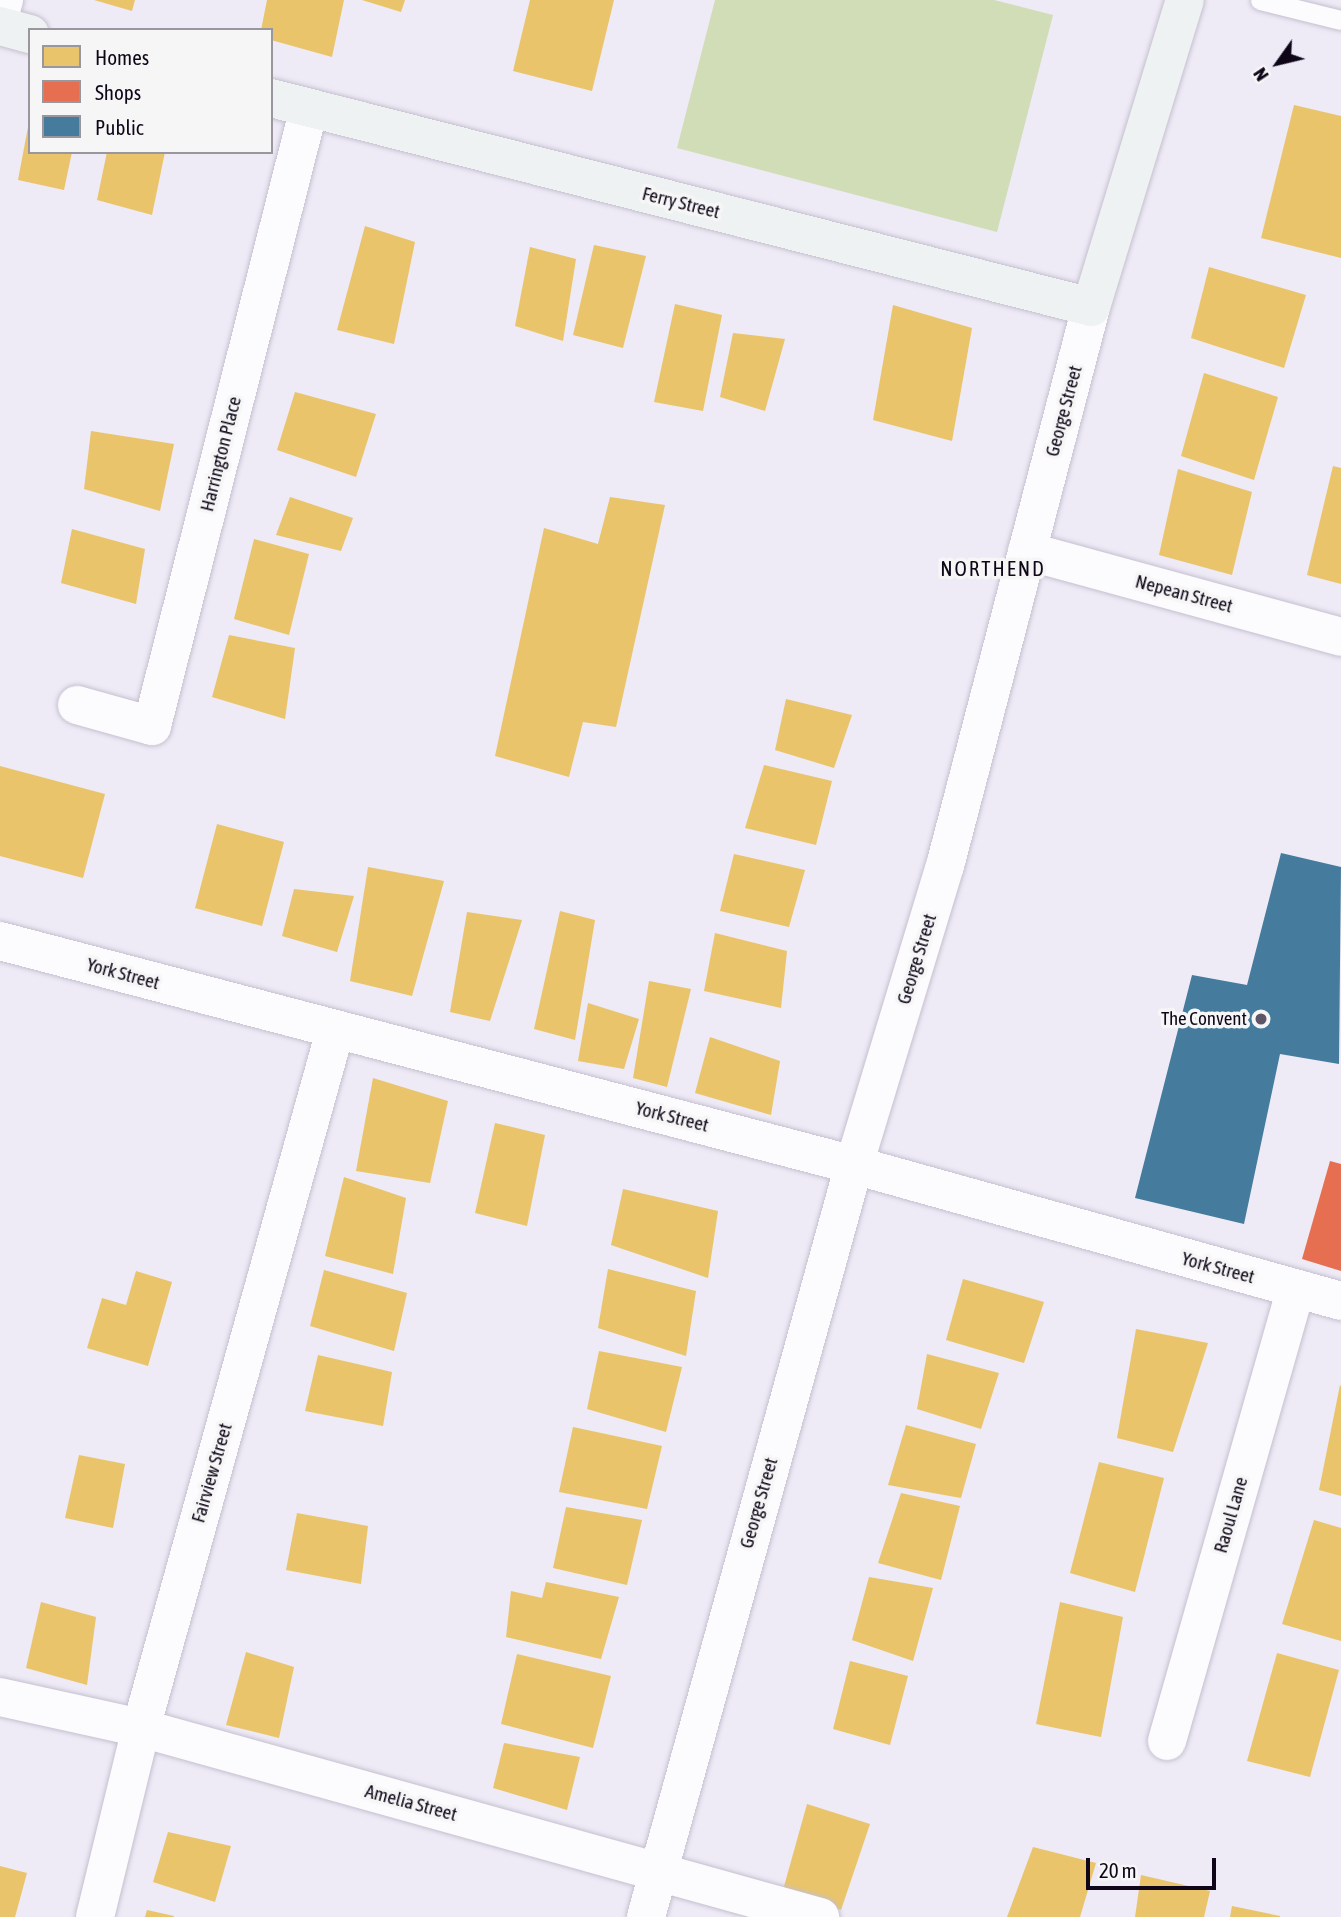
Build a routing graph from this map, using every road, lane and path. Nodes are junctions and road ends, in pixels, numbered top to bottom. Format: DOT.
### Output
graph roads {
  1 [pos="4,0"];
  2 [pos="1185,0"];
  3 [pos="1259,0"];
  4 [pos="0,14"];
  5 [pos="1341,20"];
  6 [pos="0,26"];
  7 [pos="28,33"];
  8 [pos="273,99"];
  9 [pos="309,108"];
  10 [pos="1091,307"];
  11 [pos="1027,551"];
  12 [pos="1341,637"];
  13 [pos="77,705"];
  14 [pos="0,942"];
  15 [pos="335,1031"];
  16 [pos="853,1165"];
  17 [pos="1296,1289"];
  18 [pos="1341,1301"];
  19 [pos="0,1697"];
  20 [pos="141,1728"];
  21 [pos="1167,1741"];
  22 [pos="657,1871"];
  23 [pos="95,1917"];
  24 [pos="646,1917"];
  25 [pos="820,1917"];
  1 -- 4 [label="street"];
  2 -- 10 [label="main road, George Street"];
  3 -- 5 [label="lane"];
  6 -- 7 [label="main road"];
  8 -- 9 [label="main road, Ferry Street"];
  9 -- 10 [label="main road, Ferry Street"];
  9 -- 13 [label="street, Harrington Place"];
  10 -- 11 [label="street, George Street"];
  11 -- 12 [label="street, Nepean Street"];
  11 -- 16 [label="street, George Street"];
  14 -- 15 [label="street, York Street"];
  15 -- 16 [label="street, York Street"];
  15 -- 20 [label="street, Fairview Street"];
  16 -- 17 [label="street, York Street"];
  16 -- 22 [label="street, George Street"];
  17 -- 18 [label="street, York Street"];
  17 -- 21 [label="street, Raoul Lane"];
  19 -- 20 [label="street, Amelia Street"];
  20 -- 22 [label="street, Amelia Street"];
  20 -- 23 [label="street, Fairview Street"];
  22 -- 24 [label="street, George Street"];
  22 -- 25 [label="street, Amelia Street"];
}
